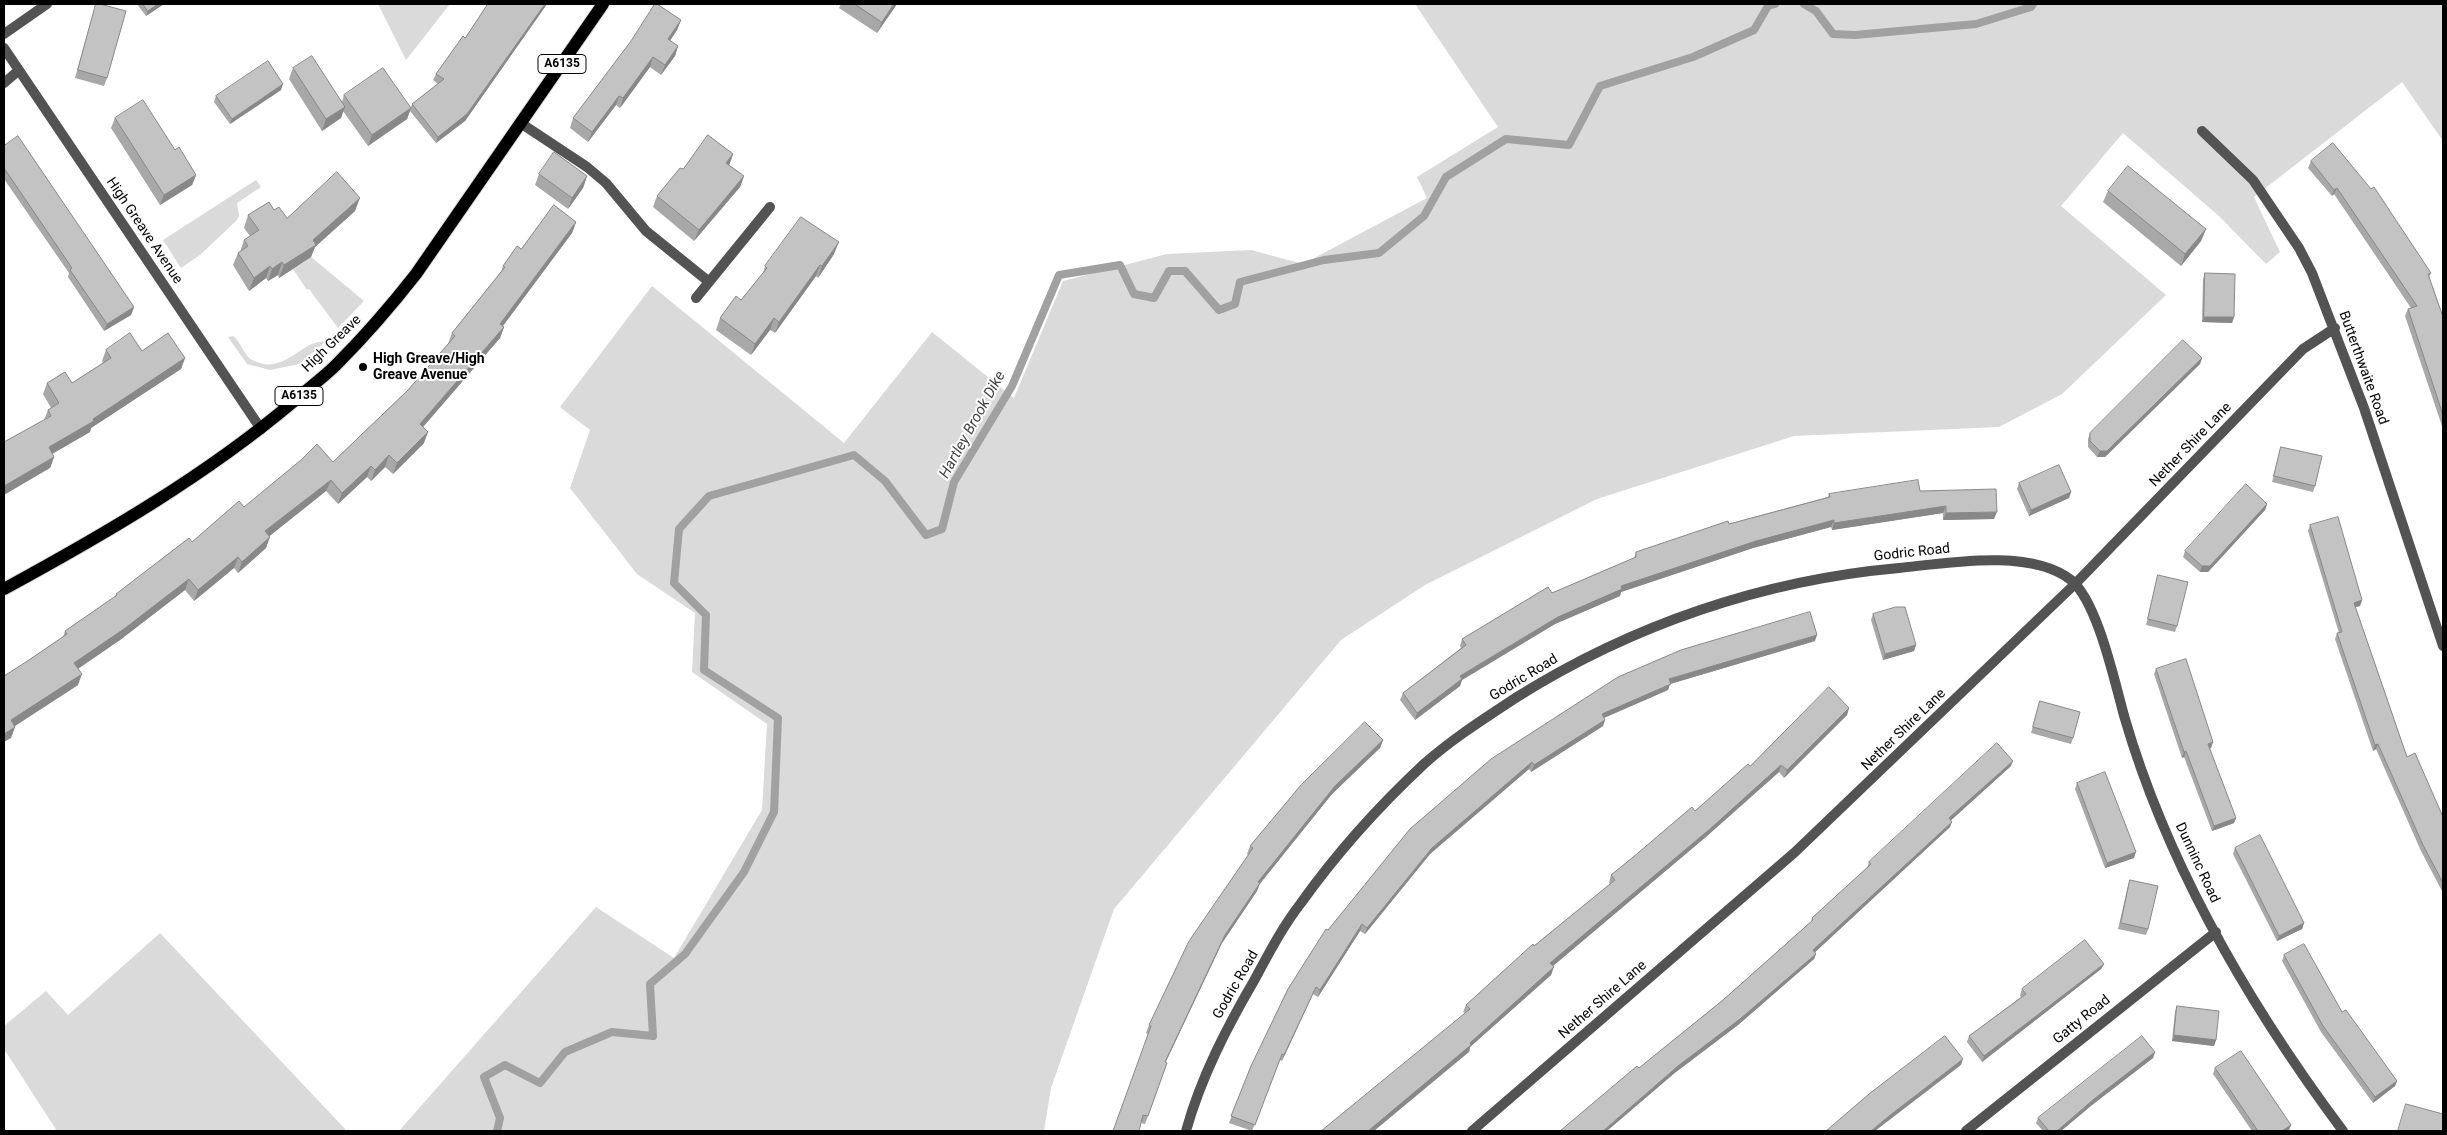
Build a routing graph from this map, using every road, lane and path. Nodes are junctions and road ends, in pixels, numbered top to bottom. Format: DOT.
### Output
graph roads {
  1 [pos="46,4"];
  2 [pos="604,4"];
  3 [pos="4,34"];
  4 [pos="4,48"];
  5 [pos="18,71"];
  6 [pos="4,83"];
  7 [pos="522,124"];
  8 [pos="2202,131"];
  9 [pos="770,207"];
  10 [pos="708,281"];
  11 [pos="696,298"];
  12 [pos="2335,328"];
  13 [pos="261,428"];
  14 [pos="2076,584"];
  15 [pos="4,589"];
  16 [pos="2443,646"];
  17 [pos="2216,932"];
  18 [pos="1186,1131"];
  19 [pos="1472,1131"];
  20 [pos="1966,1131"];
  21 [pos="2343,1131"];
  1 -- 3 [label="street"];
  2 -- 7 [label="main road, A6135"];
  4 -- 5 [label="street, High Greave Avenue"];
  5 -- 6 [label="street"];
  5 -- 13 [label="street, High Greave Avenue"];
  7 -- 10 [label="street"];
  7 -- 13 [label="main road, High Greave / A6135"];
  8 -- 12 [label="street, Butterthwaite Road"];
  9 -- 10 [label="street"];
  10 -- 11 [label="street"];
  12 -- 14 [label="street, Nether Shire Lane"];
  12 -- 16 [label="street, Butterthwaite Road"];
  13 -- 15 [label="main road, High Greave / A6135"];
  14 -- 17 [label="street, Dunninc Road"];
  14 -- 18 [label="street, Godric Road"];
  14 -- 19 [label="street, Nether Shire Lane"];
  17 -- 20 [label="street, Gatty Road"];
  17 -- 21 [label="street, Dunninc Road"];
}
